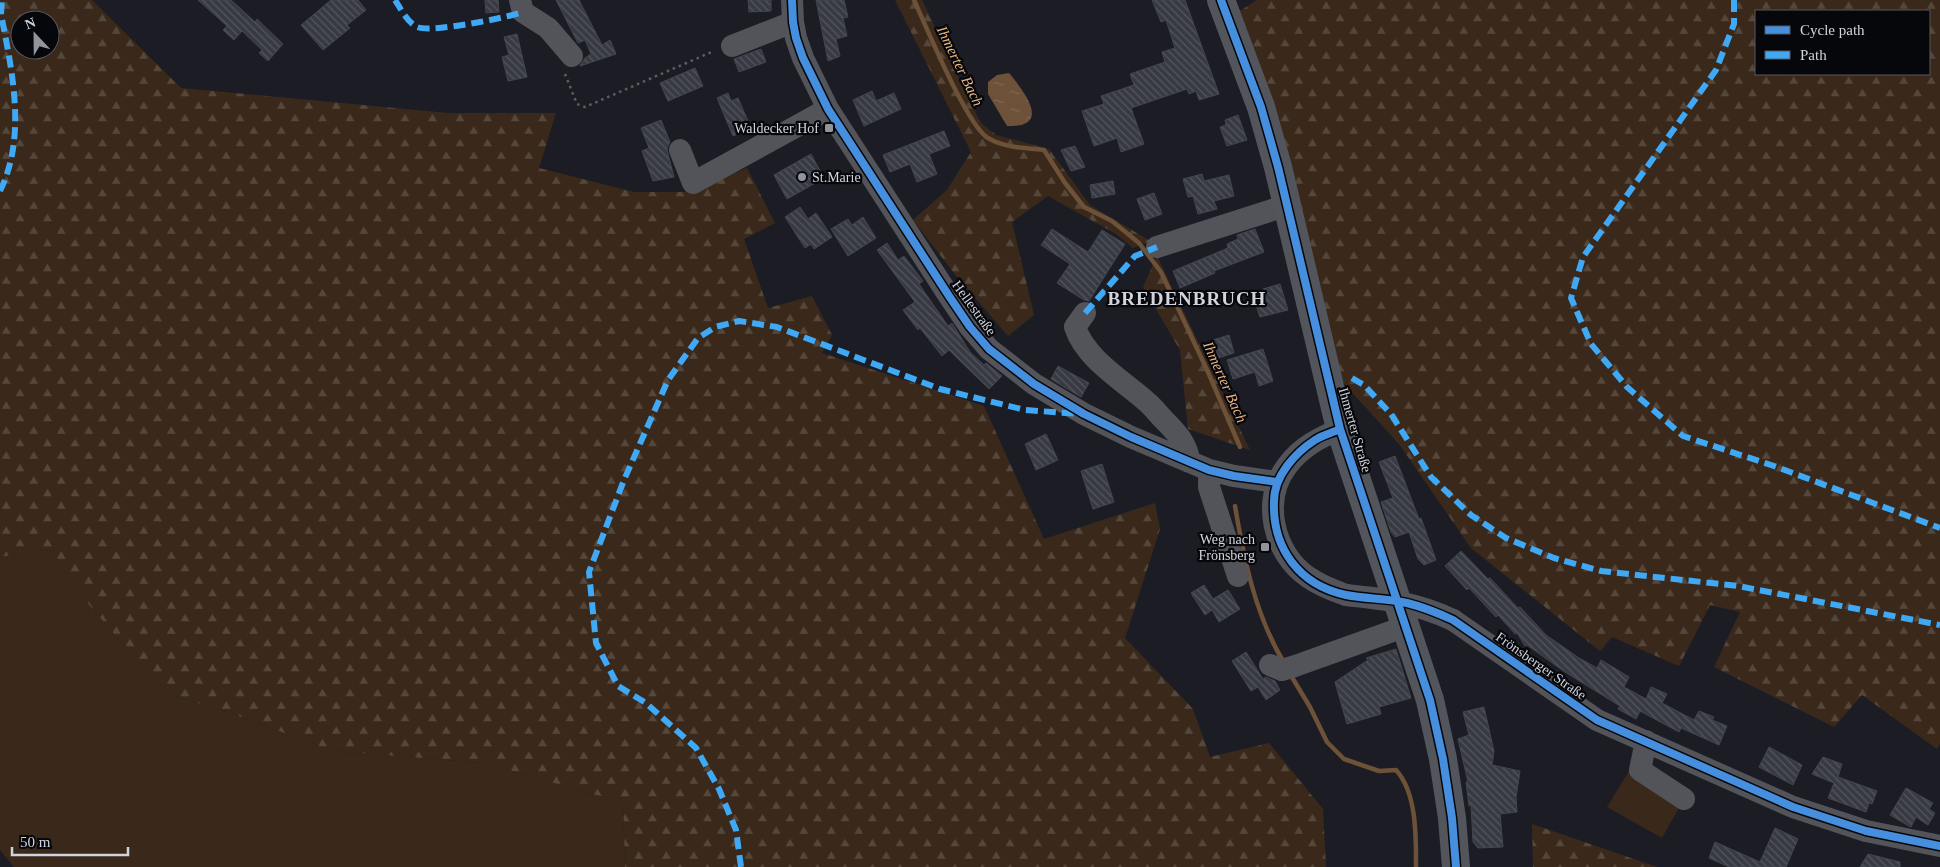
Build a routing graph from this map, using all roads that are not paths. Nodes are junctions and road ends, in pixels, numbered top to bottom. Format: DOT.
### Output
graph roads {
  1 [pos="792,0"];
  2 [pos="1221,0"];
  3 [pos="522,6"];
  4 [pos="793,22"];
  5 [pos="726,47"];
  6 [pos="567,61"];
  7 [pos="828,109"];
  8 [pos="680,150"];
  9 [pos="1288,205"];
  10 [pos="1157,247"];
  11 [pos="1086,313"];
  12 [pos="1340,429"];
  13 [pos="1199,466"];
  14 [pos="1277,482"];
  15 [pos="1238,576"];
  16 [pos="1404,626"];
  17 [pos="1282,667"];
  18 [pos="1646,742"];
  19 [pos="1684,799"];
  20 [pos="1940,846"];
  21 [pos="1456,867"];
  1 -- 4 [label="street, Hellestraße"];
  2 -- 9 [label="main road, Ihmerter Straße"];
  3 -- 6 [label="street"];
  4 -- 5 [label="street"];
  4 -- 7 [label="street, Hellestraße"];
  7 -- 8 [label="street"];
  7 -- 13 [label="street, Hellestraße"];
  9 -- 10 [label="street"];
  9 -- 12 [label="main road, Ihmerter Straße"];
  11 -- 13 [label="street"];
  12 -- 14 [label="street, Frönsberger Straße"];
  12 -- 16 [label="main road, Ihmerter Straße"];
  13 -- 14 [label="street, Hellestraße"];
  13 -- 15 [label="street"];
  14 -- 18 [label="street, Frönsberger Straße, bridge"];
  16 -- 17 [label="street"];
  16 -- 21 [label="main road, Ihmerter Straße"];
  18 -- 19 [label="street"];
  18 -- 20 [label="street, Frönsberger Straße"];
}
